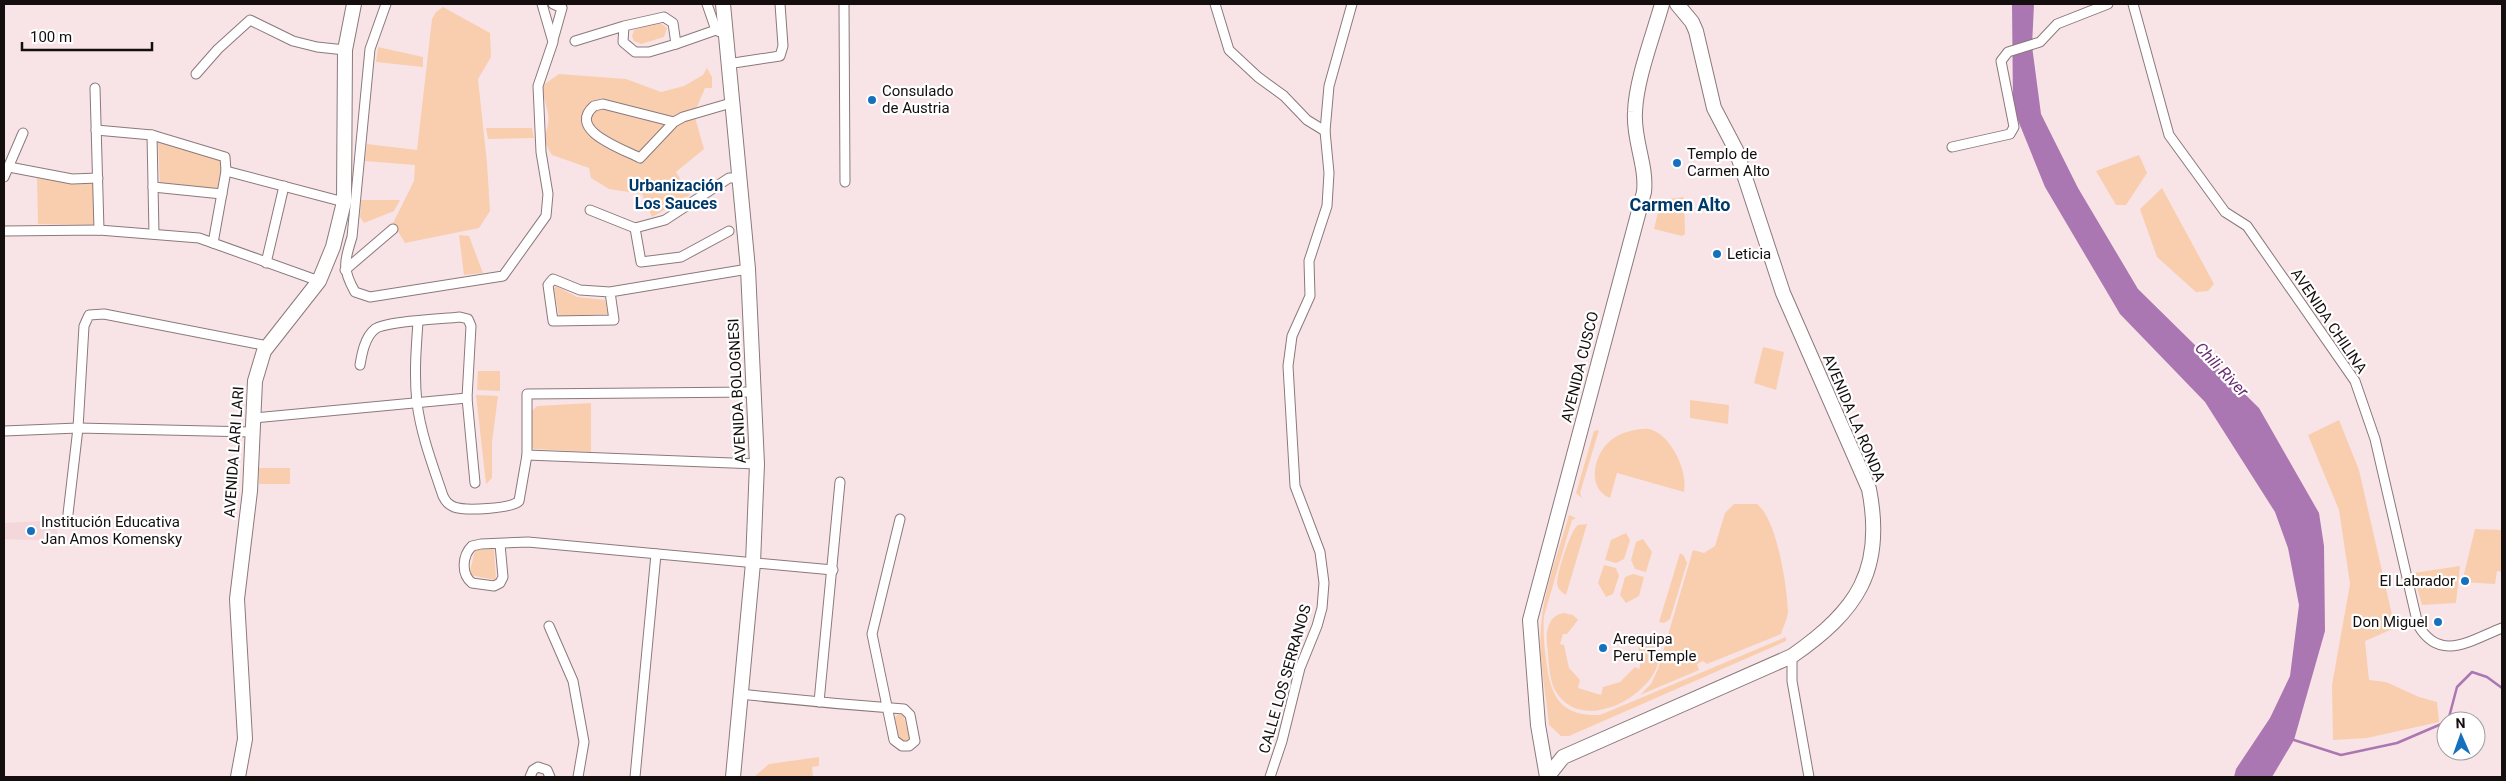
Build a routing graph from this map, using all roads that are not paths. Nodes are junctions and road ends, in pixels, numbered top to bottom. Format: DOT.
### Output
graph roads {
  1 [pos="354,4"];
  2 [pos="386,4"];
  3 [pos="542,4"];
  4 [pos="707,4"];
  5 [pos="723,4"];
  6 [pos="780,4"];
  7 [pos="844,4"];
  8 [pos="1215,4"];
  9 [pos="1352,4"];
  10 [pos="1662,4"];
  11 [pos="2108,4"];
  12 [pos="2133,4"];
  13 [pos="560,5"];
  14 [pos="1679,7"];
  15 [pos="1657,19"];
  16 [pos="624,26"];
  17 [pos="720,31"];
  18 [pos="575,41"];
  19 [pos="553,42"];
  20 [pos="676,44"];
  21 [pos="345,50"];
  22 [pos="727,64"];
  23 [pos="196,74"];
  24 [pos="95,88"];
  25 [pos="731,103"];
  26 [pos="674,122"];
  27 [pos="96,130"];
  28 [pos="1325,131"];
  29 [pos="23,133"];
  30 [pos="152,135"];
  31 [pos="1952,147"];
  32 [pos="9,168"];
  33 [pos="226,171"];
  34 [pos="4,177"];
  35 [pos="98,178"];
  36 [pos="738,178"];
  37 [pos="844,182"];
  38 [pos="284,186"];
  39 [pos="153,187"];
  40 [pos="222,194"];
  41 [pos="344,202"];
  42 [pos="590,210"];
  43 [pos="635,228"];
  44 [pos="393,229"];
  45 [pos="99,230"];
  46 [pos="4,231"];
  47 [pos="729,231"];
  48 [pos="154,234"];
  49 [pos="213,243"];
  50 [pos="333,247"];
  51 [pos="347,253"];
  52 [pos="266,262"];
  53 [pos="748,269"];
  54 [pos="345,270"];
  55 [pos="319,281"];
  56 [pos="610,292"];
  57 [pos="418,322"];
  58 [pos="268,346"];
  59 [pos="360,365"];
  60 [pos="754,392"];
  61 [pos="467,398"];
  62 [pos="417,403"];
  63 [pos="253,425"];
  64 [pos="78,428"];
  65 [pos="4,431"];
  66 [pos="527,455"];
  67 [pos="757,464"];
  68 [pos="840,482"];
  69 [pos="475,483"];
  70 [pos="68,514"];
  71 [pos="900,518"];
  72 [pos="500,544"];
  73 [pos="656,554"];
  74 [pos="753,563"];
  75 [pos="833,570"];
  76 [pos="549,626"];
  77 [pos="2502,628"];
  78 [pos="1792,656"];
  79 [pos="740,694"];
  80 [pos="819,702"];
  81 [pos="1542,740"];
  82 [pos="1563,757"];
  83 [pos="238,777"];
  84 [pos="530,777"];
  85 [pos="550,777"];
  86 [pos="578,777"];
  87 [pos="635,777"];
  88 [pos="733,777"];
  89 [pos="1270,777"];
  90 [pos="1548,777"];
  91 [pos="1809,777"];
  1 -- 21 [label="main road, AVENIDA LARI LARI"];
  2 -- 51 [label="street"];
  3 -- 19 [label="street"];
  4 -- 17 [label="street"];
  5 -- 17 [label="main road, AVENIDA BOLOGNESI"];
  6 -- 22 [label="street"];
  7 -- 37 [label="street"];
  8 -- 28 [label="street"];
  9 -- 28 [label="street, CALLE LOS SERRANOS"];
  10 -- 15 [label="main road, AVENIDA CUSCO"];
  11 -- 31 [label="street"];
  12 -- 77 [label="street, AVENIDA CHILINA"];
  13 -- 19 [label="street"];
  14 -- 15 [label="main road"];
  14 -- 78 [label="main road, AVENIDA LA RONDA"];
  15 -- 81 [label="main road, AVENIDA CUSCO"];
  16 -- 18 [label="street"];
  16 -- 20 [label="street"];
  16 -- 20 [label="street"];
  17 -- 20 [label="street"];
  17 -- 22 [label="main road, AVENIDA BOLOGNESI"];
  19 -- 54 [label="street"];
  21 -- 23 [label="street"];
  21 -- 41 [label="main road, AVENIDA LARI LARI"];
  22 -- 25 [label="main road, AVENIDA BOLOGNESI"];
  24 -- 27 [label="street"];
  25 -- 26 [label="street"];
  25 -- 36 [label="main road, AVENIDA BOLOGNESI"];
  26 -- 26 [label="street"];
  27 -- 30 [label="street"];
  27 -- 35 [label="street"];
  28 -- 89 [label="street, CALLE LOS SERRANOS"];
  29 -- 32 [label="street"];
  30 -- 33 [label="street"];
  30 -- 39 [label="street"];
  32 -- 34 [label="street"];
  32 -- 35 [label="street"];
  33 -- 38 [label="street"];
  33 -- 40 [label="street"];
  35 -- 45 [label="street"];
  36 -- 43 [label="street"];
  36 -- 53 [label="main road, AVENIDA BOLOGNESI"];
  38 -- 41 [label="street"];
  38 -- 52 [label="street"];
  39 -- 40 [label="street"];
  39 -- 48 [label="street"];
  40 -- 49 [label="street"];
  41 -- 50 [label="main road, AVENIDA LARI LARI"];
  42 -- 43 [label="street"];
  43 -- 47 [label="street"];
  44 -- 54 [label="street"];
  45 -- 46 [label="street"];
  45 -- 48 [label="street"];
  48 -- 49 [label="street"];
  49 -- 52 [label="street"];
  50 -- 51 [label="street"];
  50 -- 55 [label="main road, AVENIDA LARI LARI"];
  51 -- 54 [label="street"];
  52 -- 55 [label="street"];
  53 -- 56 [label="street"];
  53 -- 60 [label="main road, AVENIDA BOLOGNESI"];
  55 -- 58 [label="main road, AVENIDA LARI LARI"];
  56 -- 56 [label="street"];
  57 -- 59 [label="street"];
  57 -- 61 [label="street"];
  57 -- 62 [label="street"];
  58 -- 63 [label="main road, AVENIDA LARI LARI"];
  58 -- 64 [label="street"];
  60 -- 66 [label="street"];
  60 -- 67 [label="main road, AVENIDA BOLOGNESI"];
  61 -- 62 [label="street"];
  61 -- 69 [label="street"];
  62 -- 63 [label="street"];
  62 -- 66 [label="street"];
  63 -- 64 [label="street"];
  63 -- 83 [label="main road, AVENIDA LARI LARI"];
  64 -- 65 [label="street"];
  64 -- 70 [label="street"];
  66 -- 67 [label="street"];
  67 -- 74 [label="main road, AVENIDA BOLOGNESI"];
  68 -- 75 [label="street"];
  71 -- 80 [label="street"];
  72 -- 72 [label="street"];
  72 -- 73 [label="street"];
  73 -- 74 [label="street"];
  73 -- 87 [label="street"];
  74 -- 75 [label="street"];
  74 -- 79 [label="main road, AVENIDA BOLOGNESI"];
  75 -- 80 [label="street"];
  76 -- 86 [label="street"];
  78 -- 82 [label="main road, AVENIDA LA RONDA"];
  78 -- 91 [label="street"];
  79 -- 80 [label="street"];
  79 -- 88 [label="main road, AVENIDA BOLOGNESI"];
  81 -- 82 [label="main road"];
  81 -- 90 [label="main road, AVENIDA CUSCO"];
  82 -- 90 [label="main road, AVENIDA LA RONDA"];
  84 -- 85 [label="street"];
}
